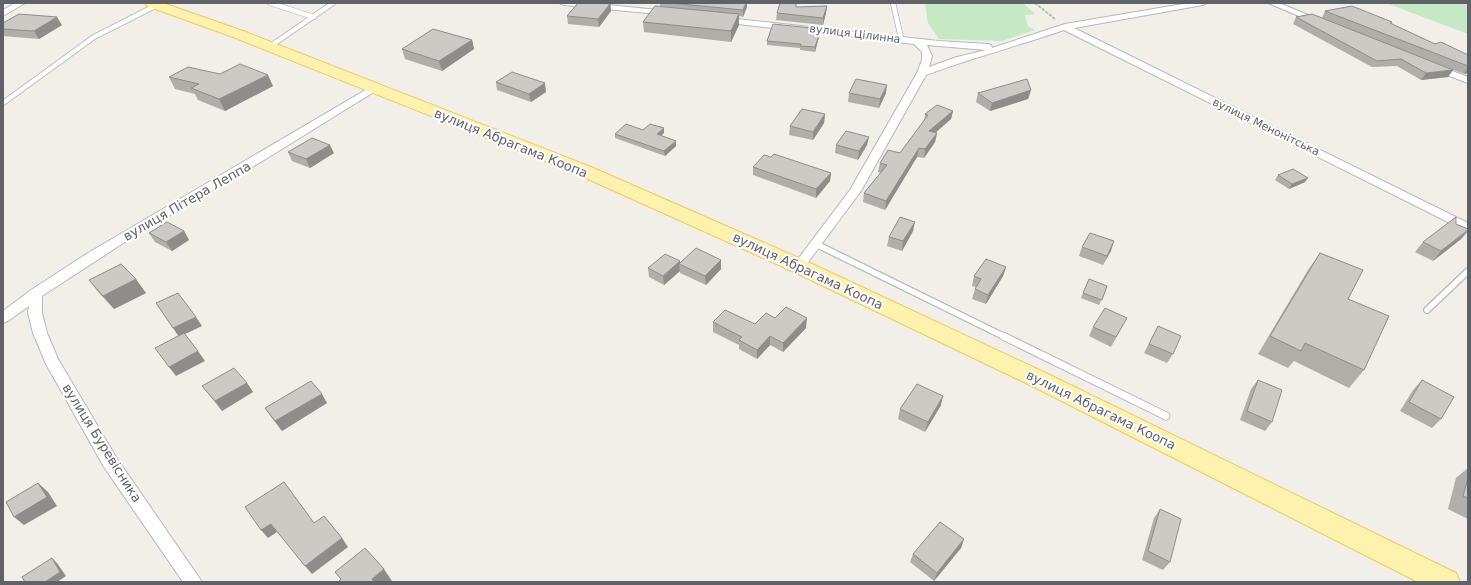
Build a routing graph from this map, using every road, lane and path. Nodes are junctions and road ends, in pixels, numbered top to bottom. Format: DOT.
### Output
graph roads {
  1 [pos="21,3"];
  2 [pos="270,3"];
  3 [pos="333,3"];
  4 [pos="564,3"];
  5 [pos="893,3"];
  6 [pos="1035,3"];
  7 [pos="1203,3"];
  8 [pos="1272,3"];
  9 [pos="154,4"];
  10 [pos="3,14"];
  11 [pos="676,14"];
  12 [pos="314,17"];
  13 [pos="714,18"];
  14 [pos="1332,26"];
  15 [pos="1065,27"];
  16 [pos="900,38"];
  17 [pos="917,42"];
  18 [pos="269,47"];
  19 [pos="1004,48"];
  20 [pos="1425,63"];
  21 [pos="922,73"];
  22 [pos="1468,80"];
  23 [pos="374,88"];
  24 [pos="3,103"];
  25 [pos="1468,228"];
  26 [pos="816,244"];
  27 [pos="799,266"];
  28 [pos="1468,271"];
  29 [pos="36,293"];
  30 [pos="1427,310"];
  31 [pos="3,318"];
  32 [pos="1166,416"];
  33 [pos="193,582"];
  34 [pos="1446,582"];
  1 -- 10 [label="street"];
  2 -- 12 [label="lane"];
  3 -- 12 [label="lane"];
  4 -- 11 [label="street"];
  5 -- 16 [label="lane"];
  6 -- 15 [label="path"];
  7 -- 15 [label="street"];
  8 -- 14 [label="street"];
  9 -- 18 [label="main road, вулиця Абрагама Коопа"];
  9 -- 24 [label="lane"];
  12 -- 18 [label="lane"];
  13 -- 16 [label="street, вулиця Цілинна"];
  15 -- 19 [label="street"];
  15 -- 25 [label="street, вулиця Менонітська"];
  16 -- 17 [label="street, вулиця Цілинна"];
  17 -- 19 [label="street, вулиця Цілинна"];
  17 -- 21 [label="street"];
  18 -- 23 [label="main road, вулиця Абрагама Коопа"];
  19 -- 21 [label="street"];
  20 -- 22 [label="street"];
  21 -- 26 [label="street"];
  23 -- 27 [label="main road, вулиця Абрагама Коопа"];
  23 -- 29 [label="street, вулиця Пітера Леппа"];
  26 -- 27 [label="street"];
  26 -- 32 [label="lane"];
  27 -- 34 [label="main road, вулиця Абрагама Коопа"];
  28 -- 30 [label="lane"];
  29 -- 31 [label="street, вулиця Пітера Леппа"];
  29 -- 33 [label="street, вулиця Буревісника"];
}
